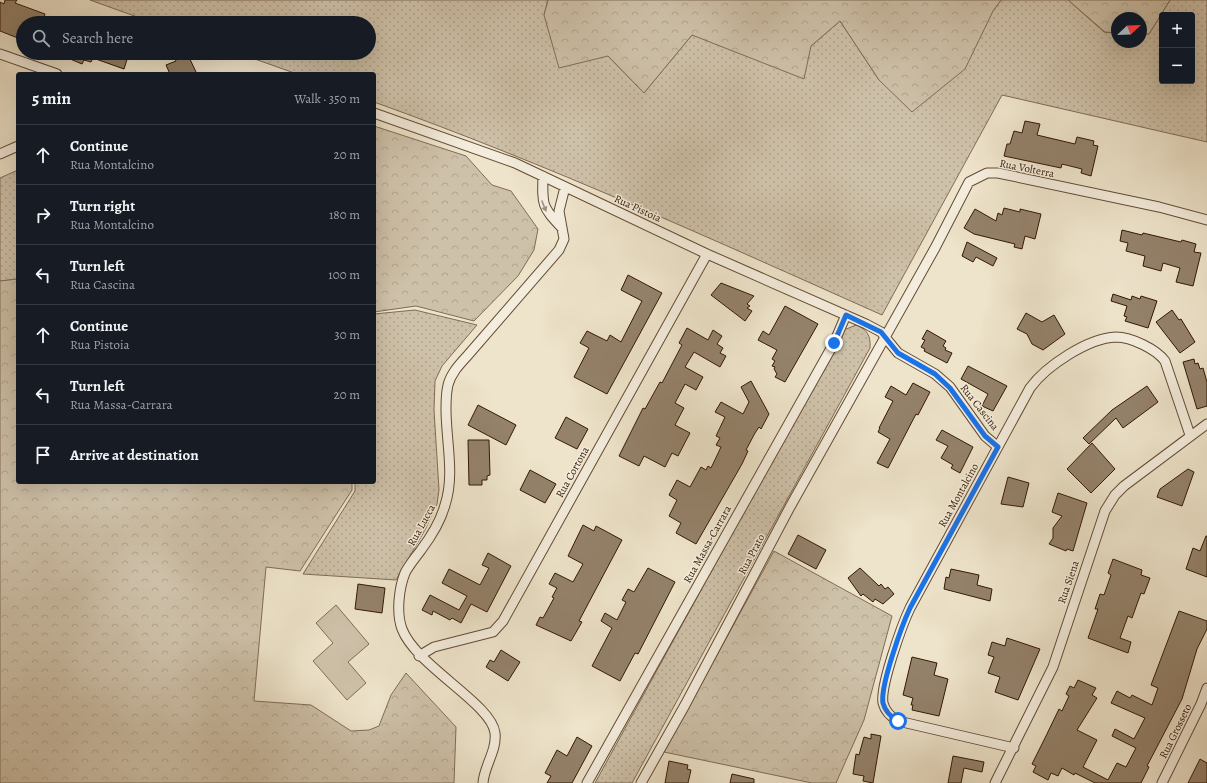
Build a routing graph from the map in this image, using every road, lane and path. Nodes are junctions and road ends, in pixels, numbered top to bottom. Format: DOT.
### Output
graph roads {
  1 [pos="0,54"];
  2 [pos="16,60"];
  3 [pos="17,60"];
  4 [pos="51,72"];
  5 [pos="376,114"];
  6 [pos="16,147"];
  7 [pos="0,154"];
  8 [pos="543,176"];
  9 [pos="565,187"];
  10 [pos="1207,220"];
  11 [pos="563,229"];
  12 [pos="707,254"];
  13 [pos="846,315"];
  14 [pos="886,338"];
  15 [pos="1207,424"];
  16 [pos="1190,435"];
  17 [pos="998,447"];
  18 [pos="419,656"];
  19 [pos="1207,688"];
  20 [pos="1014,748"];
  21 [pos="483,783"];
  22 [pos="587,783"];
  23 [pos="641,783"];
  24 [pos="995,783"];
  25 [pos="1162,783"];
  1 -- 2 [label="street"];
  3 -- 4 [label="street"];
  5 -- 8 [label="street, Rua Pistoia"];
  6 -- 7 [label="street"];
  8 -- 9 [label="street, Rua Pistoia"];
  8 -- 11 [label="street, one-way"];
  9 -- 11 [label="street, Rua Lucca"];
  9 -- 12 [label="street, Rua Pistoia"];
  10 -- 14 [label="street, Rua Volterra"];
  11 -- 18 [label="street, Rua Lucca"];
  12 -- 13 [label="street, Rua Pistoia"];
  12 -- 18 [label="street, Rua Cortona"];
  13 -- 14 [label="street, Rua Pistoia"];
  13 -- 22 [label="street, Rua Massa-Carrara"];
  14 -- 17 [label="street, Rua Cascina"];
  14 -- 23 [label="street, Rua Prato"];
  15 -- 16 [label="street, Rua Siena"];
  16 -- 17 [label="street, Rua Montalcino"];
  16 -- 20 [label="street, Rua Siena"];
  17 -- 20 [label="street, Rua Montalcino"];
  18 -- 21 [label="street, Rua Lucca"];
  19 -- 25 [label="street, Rua Grosseto"];
  20 -- 24 [label="street, Rua Siena"];
}
